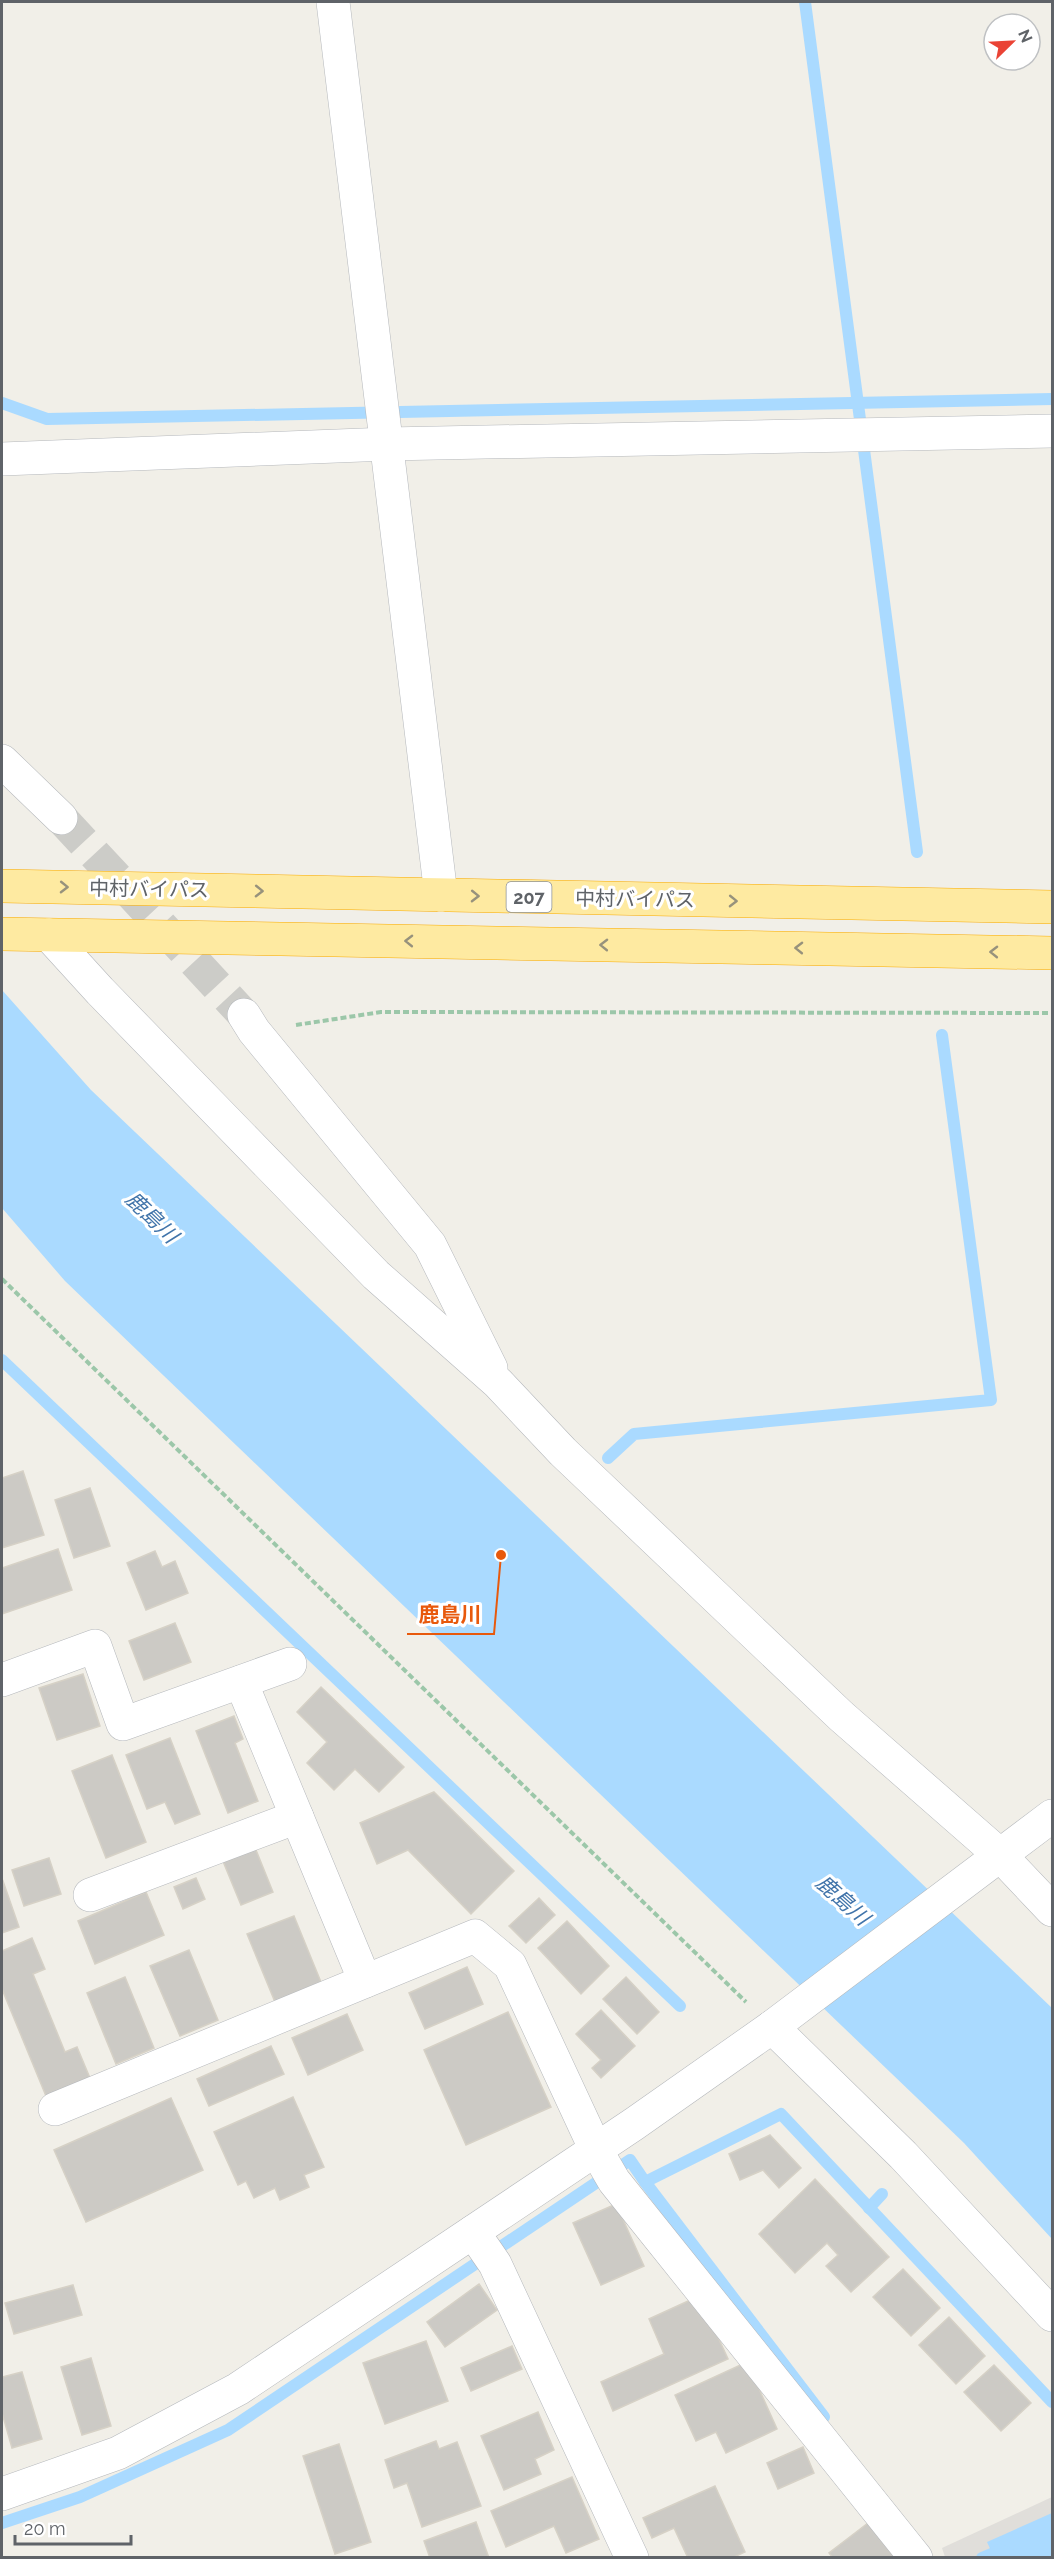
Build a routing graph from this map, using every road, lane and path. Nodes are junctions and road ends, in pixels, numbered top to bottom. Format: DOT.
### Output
graph roads {
  1 [pos="333,2"];
  2 [pos="1053,431"];
  3 [pos="388,444"];
  4 [pos="2,459"];
  5 [pos="2,760"];
  6 [pos="62,818"];
  7 [pos="3,884"];
  8 [pos="441,895"];
  9 [pos="1053,907"];
  10 [pos="2,934"];
  11 [pos="49,935"];
  12 [pos="1053,953"];
  13 [pos="1053,1013"];
  14 [pos="249,1023"];
  15 [pos="2,1279"];
  16 [pos="498,1383"];
  17 [pos="290,1664"];
  18 [pos="2,1680"];
  19 [pos="241,1682"];
  20 [pos="1053,1816"];
  21 [pos="297,1817"];
  22 [pos="1000,1855"];
  23 [pos="90,1894"];
  24 [pos="1053,1910"];
  25 [pos="365,1982"];
  26 [pos="772,2027"];
  27 [pos="55,2109"];
  28 [pos="605,2165"];
  29 [pos="473,2232"];
  30 [pos="1053,2315"];
  31 [pos="2,2494"];
  32 [pos="632,2558"];
  33 [pos="916,2558"];
  1 -- 3 [label="street"];
  2 -- 3 [label="street"];
  3 -- 4 [label="street"];
  3 -- 8 [label="street"];
  5 -- 6 [label="street"];
  7 -- 8 [label="highway, 中村バイパス / 207, one-way"];
  8 -- 9 [label="highway, 中村バイパス / 207, one-way"];
  10 -- 11 [label="highway"];
  12 -- 11 [label="highway, one-way"];
  11 -- 16 [label="street"];
  13 -- 14 [label="path"];
  14 -- 16 [label="street"];
  15 -- 26 [label="path"];
  16 -- 22 [label="street"];
  17 -- 19 [label="street"];
  18 -- 19 [label="street"];
  19 -- 21 [label="street"];
  20 -- 22 [label="street"];
  21 -- 23 [label="street"];
  21 -- 25 [label="street"];
  22 -- 24 [label="street"];
  22 -- 26 [label="street"];
  25 -- 27 [label="street"];
  25 -- 28 [label="street"];
  26 -- 28 [label="street"];
  26 -- 30 [label="street"];
  28 -- 29 [label="street"];
  28 -- 33 [label="street"];
  29 -- 31 [label="street"];
  29 -- 32 [label="street"];
}
